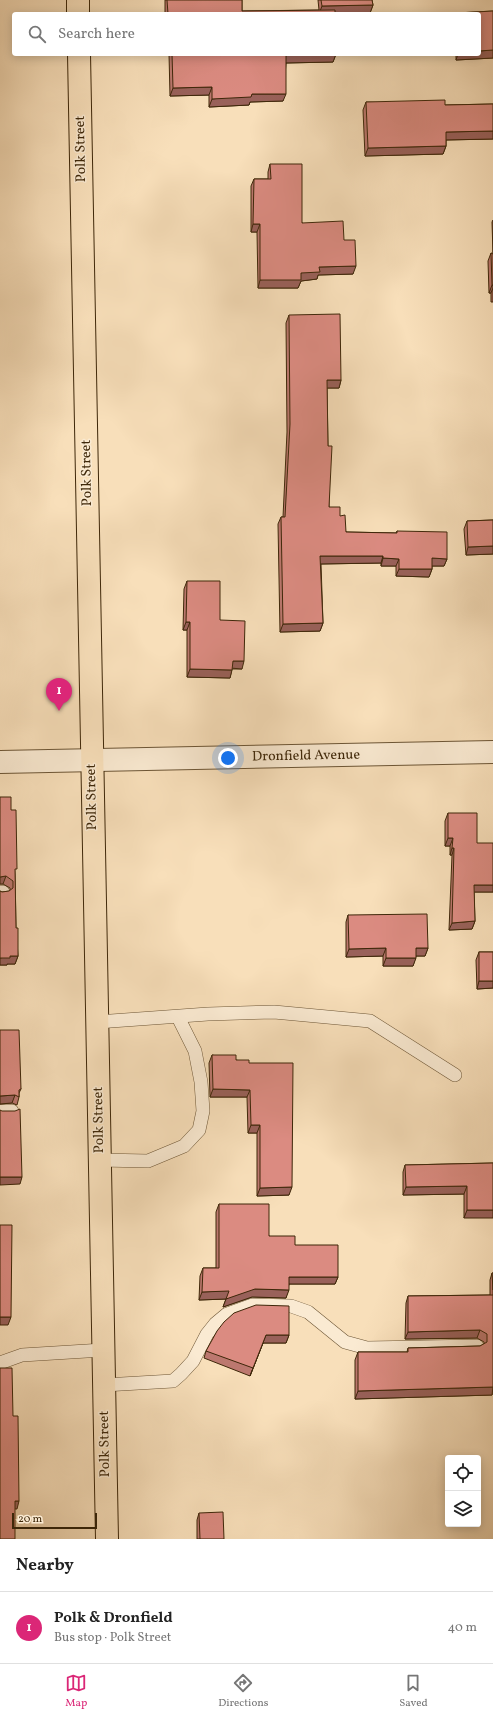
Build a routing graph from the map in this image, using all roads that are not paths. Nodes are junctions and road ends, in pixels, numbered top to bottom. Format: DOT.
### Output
graph roads {
  1 [pos="78,0"];
  2 [pos="78,12"];
  3 [pos="79,56"];
  4 [pos="493,752"];
  5 [pos="92,761"];
  6 [pos="0,762"];
  7 [pos="178,1017"];
  8 [pos="97,1022"];
  9 [pos="455,1075"];
  10 [pos="100,1160"];
  11 [pos="477,1346"];
  12 [pos="103,1350"];
  13 [pos="0,1363"];
  14 [pos="104,1385"];
  15 [pos="107,1539"];
  1 -- 2 [label="main road"];
  3 -- 5 [label="main road, Polk Street"];
  4 -- 5 [label="street, Dronfield Avenue"];
  5 -- 6 [label="street, Dronfield Avenue"];
  5 -- 8 [label="main road, Polk Street"];
  7 -- 8 [label="lane"];
  7 -- 9 [label="lane"];
  7 -- 10 [label="lane"];
  8 -- 10 [label="main road, Polk Street"];
  10 -- 12 [label="main road, Polk Street"];
  11 -- 14 [label="lane"];
  12 -- 13 [label="lane"];
  12 -- 14 [label="main road, Polk Street"];
  14 -- 15 [label="main road, Polk Street"];
}
